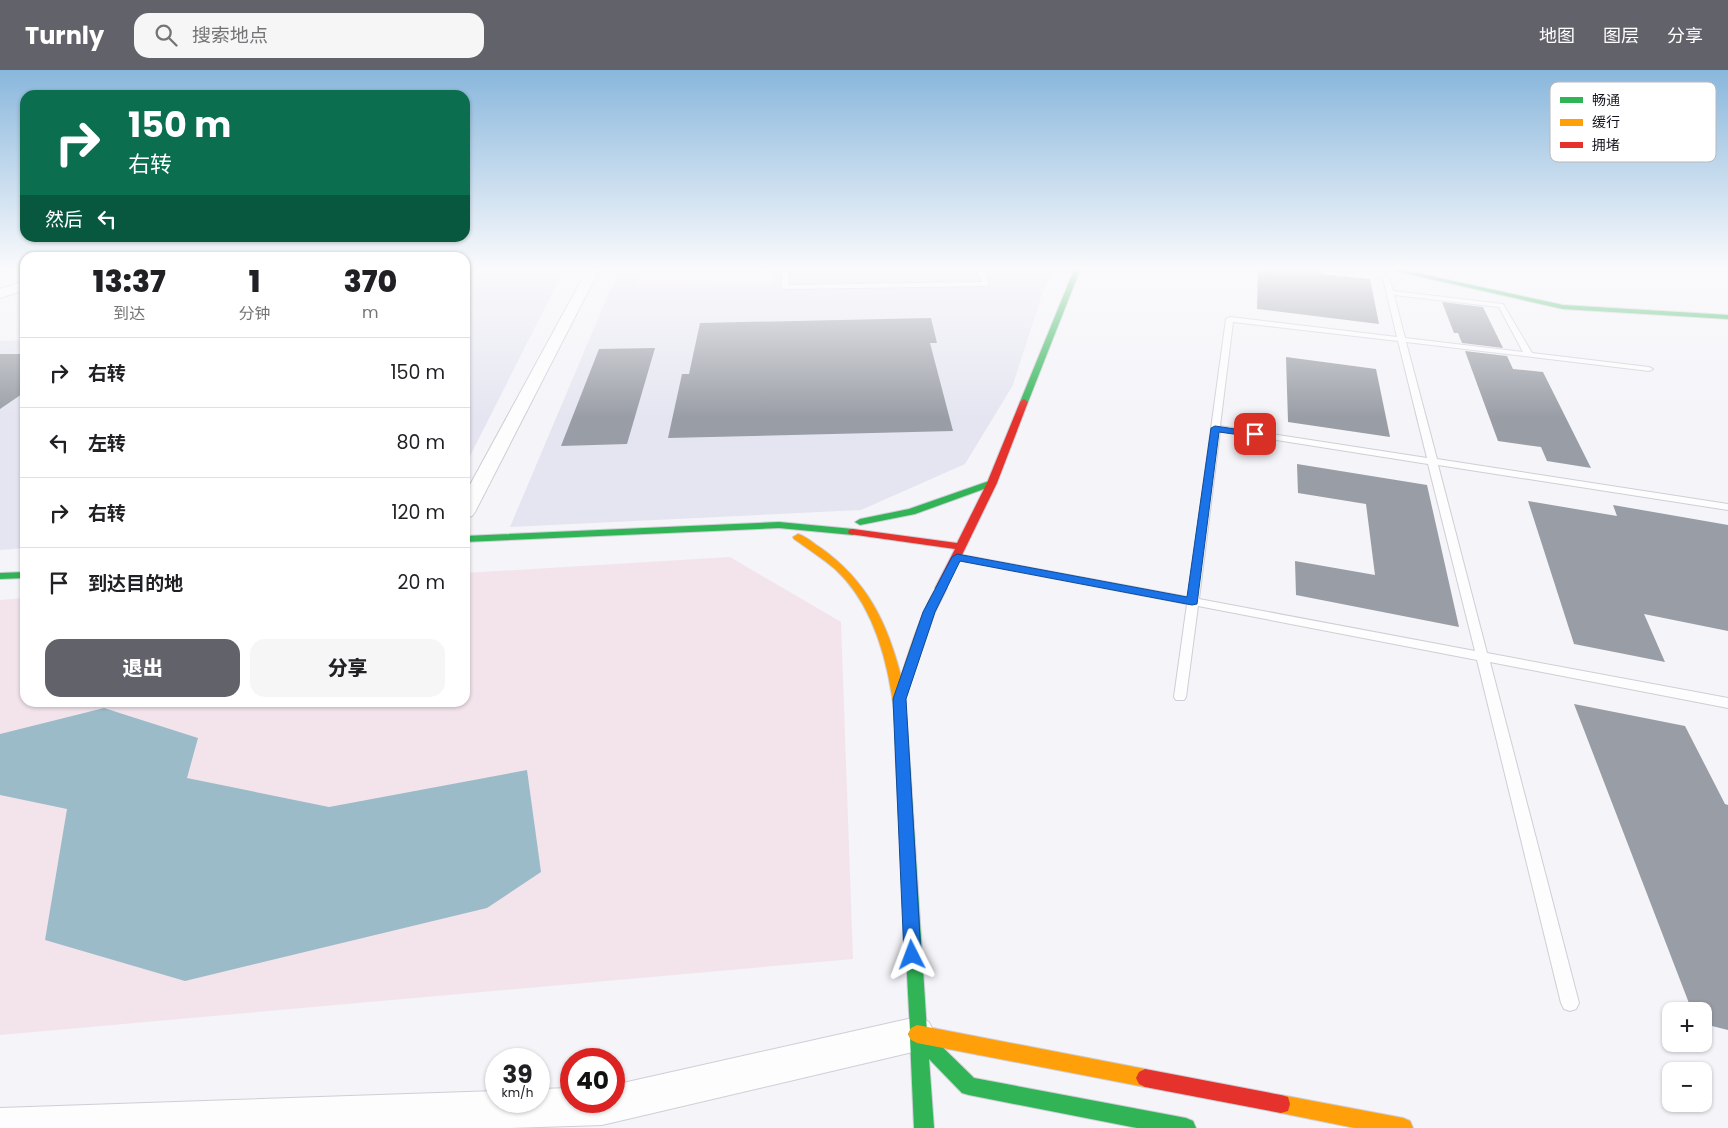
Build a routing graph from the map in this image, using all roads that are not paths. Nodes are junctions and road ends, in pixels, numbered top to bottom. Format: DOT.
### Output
graph roads {
  1 [pos="567,319"];
  2 [pos="1057,319"];
  3 [pos="1230,319"];
  4 [pos="1233,319"];
  5 [pos="1397,319"];
  6 [pos="1509,319"];
  7 [pos="1402,339"];
  8 [pos="1529,355"];
  9 [pos="1649,369"];
  10 [pos="1215,428"];
  11 [pos="1432,462"];
  12 [pos="992,483"];
  13 [pos="470,503"];
  14 [pos="1728,507"];
  15 [pos="816,527"];
  16 [pos="470,539"];
  17 [pos="907,552"];
  18 [pos="955,556"];
  19 [pos="20,575"];
  20 [pos="0,576"];
  21 [pos="1192,601"];
  22 [pos="1482,656"];
  23 [pos="1180,697"];
  24 [pos="899,699"];
  25 [pos="1728,702"];
  26 [pos="1570,1003"];
  27 [pos="916,1034"];
  28 [pos="0,1127"];
  29 [pos="924,1128"];
  30 [pos="1186,1128"];
  31 [pos="1404,1128"];
  1 -- 13 [label="street"];
  2 -- 12 [label="street"];
  3 -- 10 [label="lane"];
  4 -- 7 [label="lane"];
  5 -- 7 [label="lane"];
  6 -- 8 [label="lane"];
  7 -- 8 [label="lane"];
  7 -- 11 [label="lane"];
  8 -- 9 [label="lane"];
  10 -- 11 [label="lane"];
  10 -- 21 [label="lane"];
  11 -- 14 [label="lane"];
  11 -- 22 [label="lane"];
  12 -- 15 [label="street"];
  12 -- 18 [label="street"];
  15 -- 16 [label="street"];
  15 -- 18 [label="street"];
  17 -- 24 [label="street"];
  18 -- 21 [label="lane"];
  18 -- 24 [label="street"];
  19 -- 20 [label="street"];
  21 -- 22 [label="lane"];
  21 -- 23 [label="lane"];
  22 -- 25 [label="lane"];
  22 -- 26 [label="lane"];
  24 -- 27 [label="street"];
  27 -- 28 [label="street"];
  27 -- 29 [label="street"];
  27 -- 30 [label="street"];
  27 -- 31 [label="street"];
}
